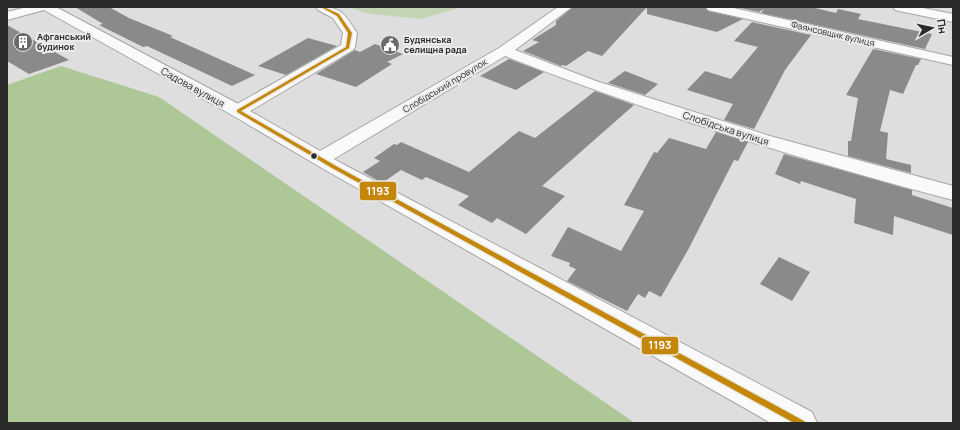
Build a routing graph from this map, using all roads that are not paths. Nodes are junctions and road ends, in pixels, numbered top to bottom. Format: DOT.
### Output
graph roads {
  1 [pos="42,7"];
  2 [pos="47,7"];
  3 [pos="322,7"];
  4 [pos="566,7"];
  5 [pos="712,7"];
  6 [pos="898,7"];
  7 [pos="7,16"];
  8 [pos="953,18"];
  9 [pos="504,51"];
  10 [pos="953,61"];
  11 [pos="238,111"];
  12 [pos="320,159"];
  13 [pos="953,193"];
  14 [pos="802,423"];
  1 -- 7 [label="street"];
  2 -- 11 [label="street, Садова вулиця"];
  3 -- 11 [label="street"];
  4 -- 9 [label="street, Слобідський провулок"];
  5 -- 10 [label="street, Фаянсовщик вулиця"];
  6 -- 8 [label="street"];
  9 -- 12 [label="street, Слобідський провулок"];
  9 -- 13 [label="street, Слобідська вулиця"];
  11 -- 12 [label="street, Садова вулиця"];
  12 -- 14 [label="street, Садова вулиця"];
}
